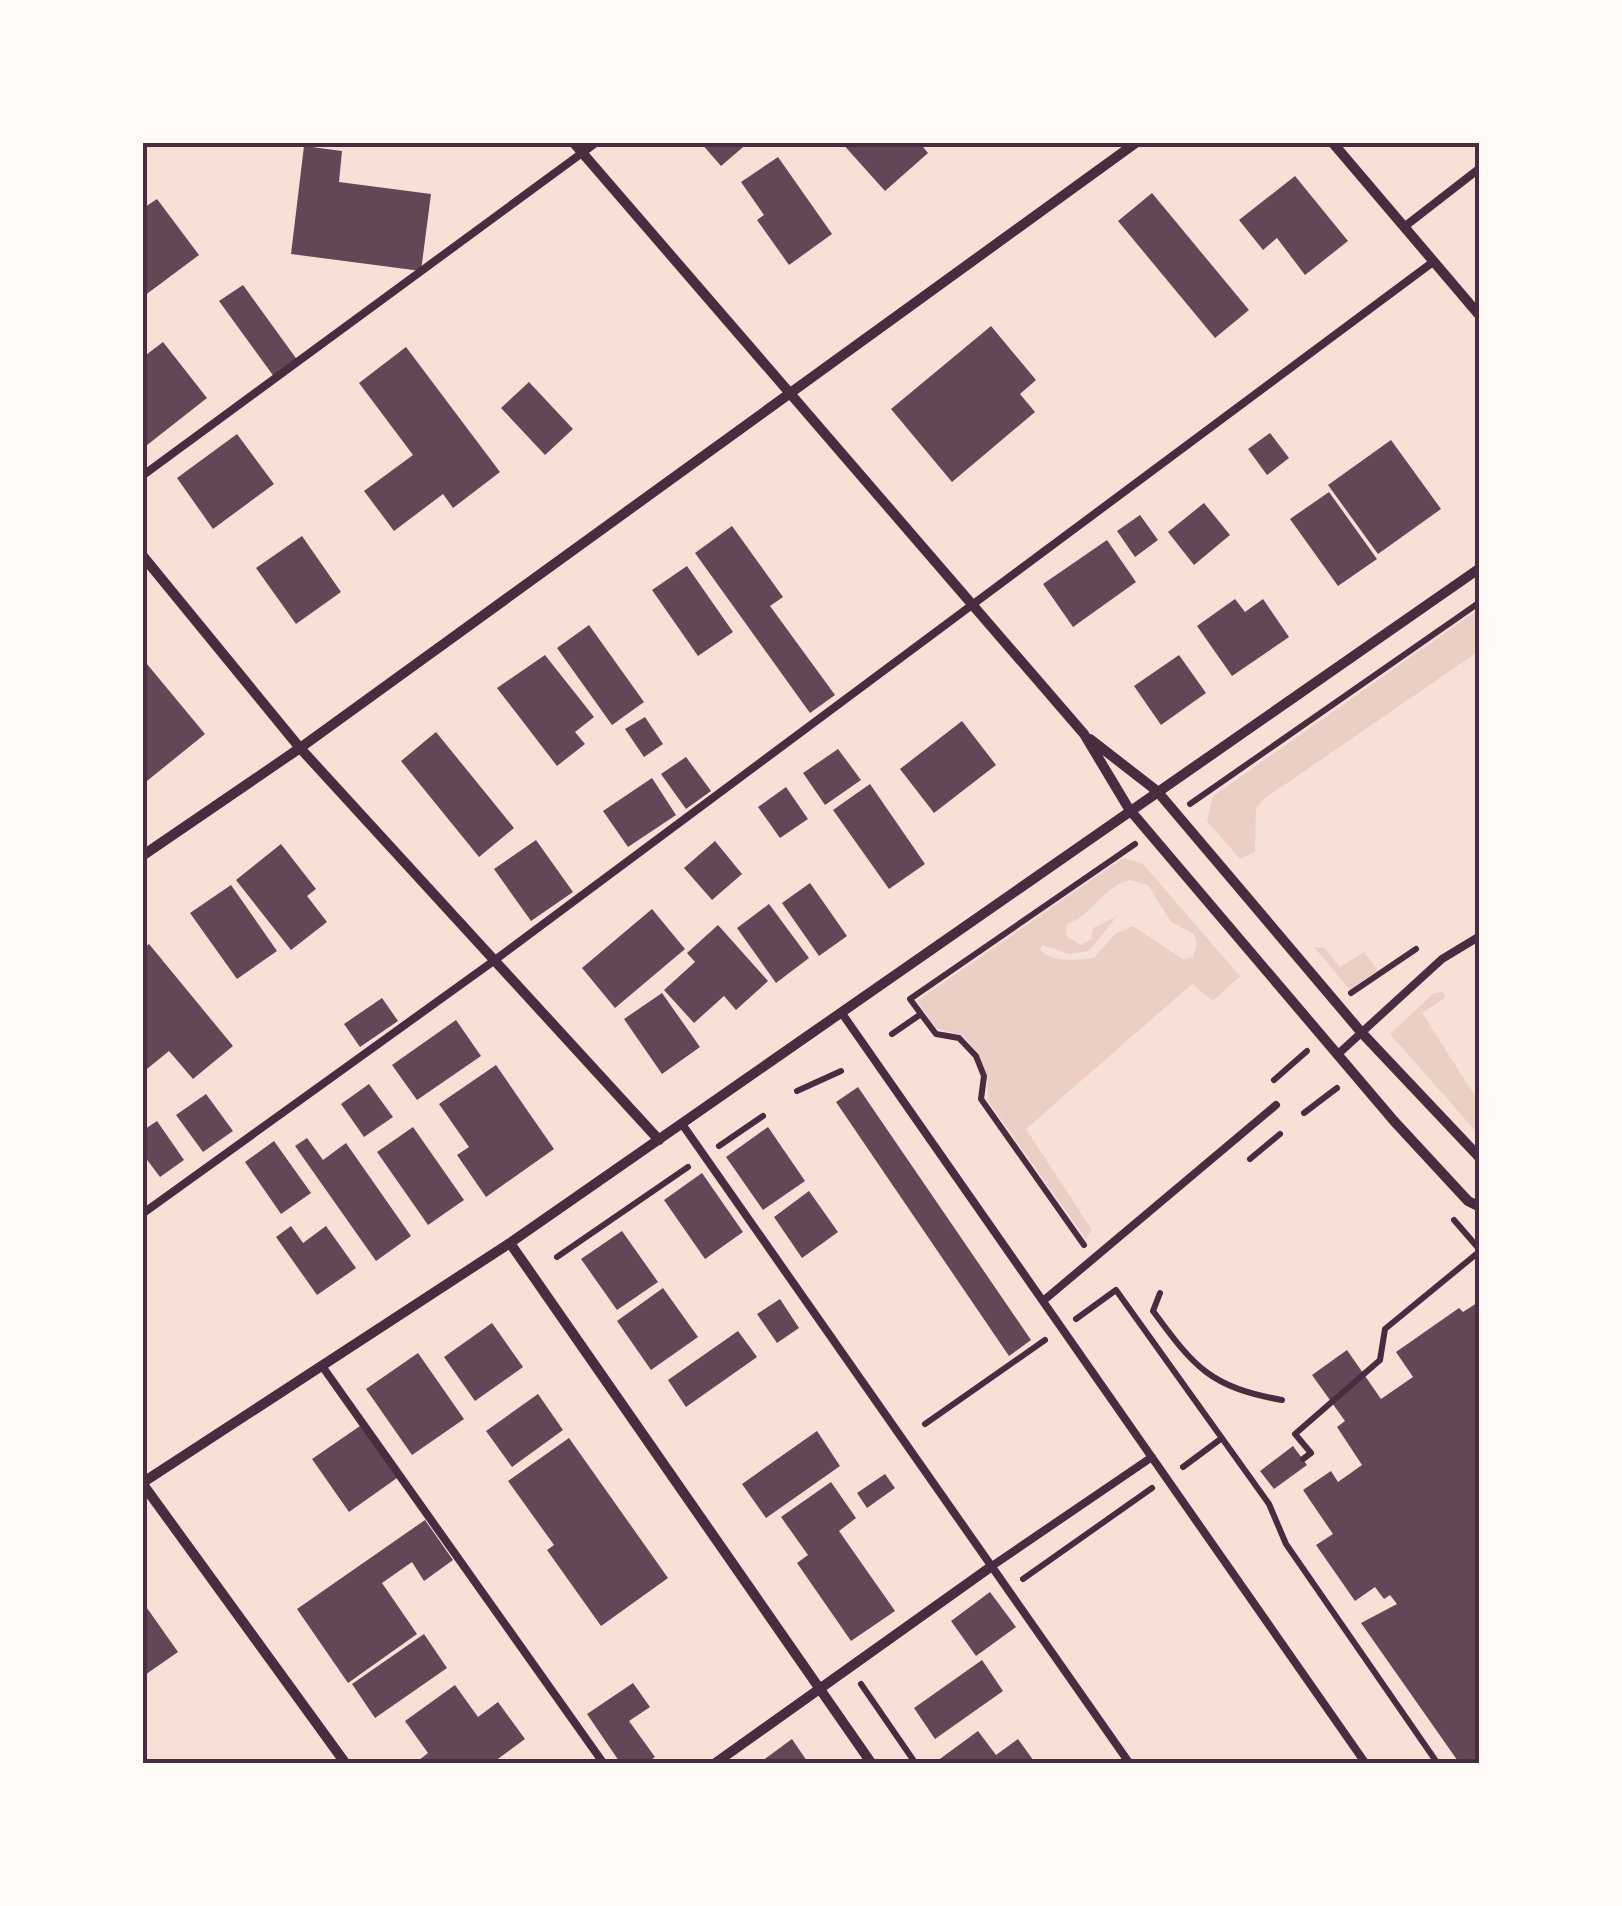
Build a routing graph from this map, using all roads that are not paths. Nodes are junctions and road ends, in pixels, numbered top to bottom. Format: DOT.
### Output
graph roads {
  1 [pos="573,142"];
  2 [pos="597,142"];
  3 [pos="1137,142"];
  4 [pos="1332,142"];
  5 [pos="582,153"];
  6 [pos="1480,168"];
  7 [pos="1404,227"];
  8 [pos="1433,262"];
  9 [pos="1480,316"];
  10 [pos="789,392"];
  11 [pos="142,476"];
  12 [pos="142,555"];
  13 [pos="1480,568"];
  14 [pos="972,604"];
  15 [pos="1084,734"];
  16 [pos="300,748"];
  17 [pos="1157,791"];
  18 [pos="1129,809"];
  19 [pos="142,856"];
  20 [pos="1480,936"];
  21 [pos="495,960"];
  22 [pos="842,1012"];
  23 [pos="1361,1032"];
  24 [pos="1337,1054"];
  25 [pos="1276,1105"];
  26 [pos="682,1124"];
  27 [pos="659,1140"];
  28 [pos="1480,1158"];
  29 [pos="1480,1208"];
  30 [pos="142,1214"];
  31 [pos="510,1243"];
  32 [pos="1042,1300"];
  33 [pos="322,1366"];
  34 [pos="1152,1457"];
  35 [pos="142,1483"];
  36 [pos="992,1566"];
  37 [pos="822,1691"];
  38 [pos="346,1764"];
  39 [pos="604,1764"];
  40 [pos="714,1764"];
  41 [pos="872,1764"];
  42 [pos="1130,1764"];
  43 [pos="1366,1764"];
  1 -- 5 [label="street"];
  2 -- 5 [label="lane"];
  3 -- 10 [label="street"];
  4 -- 7 [label="street"];
  5 -- 10 [label="street"];
  5 -- 11 [label="lane"];
  6 -- 7 [label="lane"];
  7 -- 8 [label="street"];
  8 -- 9 [label="street"];
  8 -- 14 [label="lane"];
  10 -- 14 [label="street"];
  10 -- 16 [label="street"];
  12 -- 16 [label="street"];
  13 -- 17 [label="street"];
  14 -- 15 [label="street"];
  14 -- 21 [label="lane"];
  15 -- 17 [label="street"];
  15 -- 18 [label="street"];
  16 -- 19 [label="street"];
  16 -- 21 [label="street"];
  17 -- 18 [label="street"];
  17 -- 23 [label="street"];
  18 -- 22 [label="street"];
  18 -- 24 [label="street"];
  20 -- 23 [label="lane"];
  21 -- 27 [label="street"];
  21 -- 30 [label="lane"];
  22 -- 26 [label="street"];
  22 -- 32 [label="lane"];
  23 -- 24 [label="lane"];
  23 -- 28 [label="street"];
  24 -- 29 [label="street"];
  25 -- 32 [label="lane"];
  26 -- 27 [label="street"];
  26 -- 36 [label="lane"];
  27 -- 31 [label="street"];
  31 -- 33 [label="street"];
  31 -- 37 [label="street"];
  32 -- 34 [label="lane"];
  33 -- 35 [label="street"];
  33 -- 39 [label="lane"];
  34 -- 36 [label="lane"];
  34 -- 43 [label="lane"];
  35 -- 38 [label="street"];
  36 -- 37 [label="street"];
  36 -- 42 [label="lane"];
  37 -- 40 [label="street"];
  37 -- 41 [label="street"];
}
